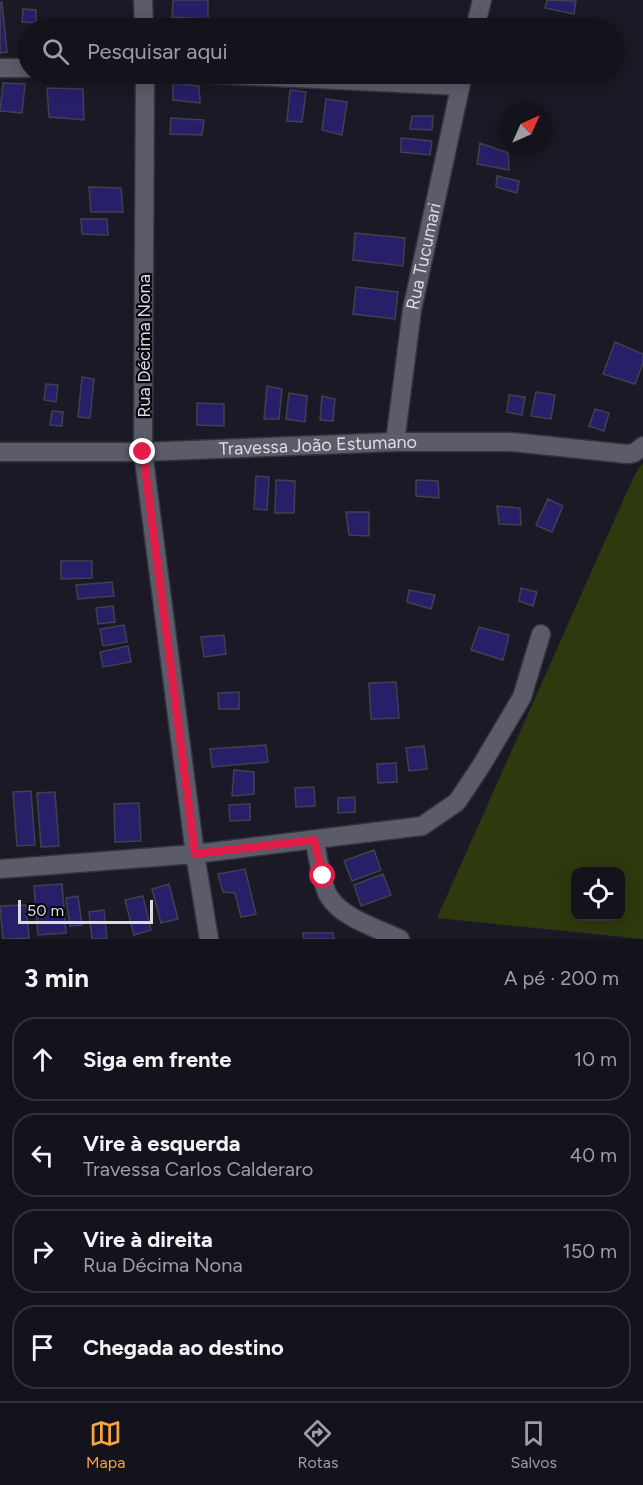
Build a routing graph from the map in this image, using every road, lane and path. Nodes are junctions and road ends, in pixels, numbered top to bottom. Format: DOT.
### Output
graph roads {
  1 [pos="143,0"];
  2 [pos="482,0"];
  3 [pos="144,18"];
  4 [pos="478,18"];
  5 [pos="0,68"];
  6 [pos="18,68"];
  7 [pos="145,84"];
  8 [pos="461,84"];
  9 [pos="395,442"];
  10 [pos="639,450"];
  11 [pos="0,452"];
  12 [pos="143,452"];
  13 [pos="541,634"];
  14 [pos="314,840"];
  15 [pos="195,854"];
  16 [pos="0,868"];
  17 [pos="209,939"];
  18 [pos="400,939"];
  1 -- 3 [label="street"];
  2 -- 4 [label="street"];
  5 -- 6 [label="street"];
  7 -- 12 [label="street, Rua Décima Nona"];
  8 -- 9 [label="street, Rua Tucumari"];
  9 -- 10 [label="street, Travessa João Estumano"];
  9 -- 12 [label="street, Travessa João Estumano"];
  11 -- 12 [label="street, Travessa João Estumano"];
  12 -- 15 [label="street, Rua Décima Nona"];
  13 -- 14 [label="street"];
  14 -- 15 [label="street"];
  14 -- 18 [label="street"];
  15 -- 16 [label="street"];
  15 -- 17 [label="street, Rua Décima Nona"];
}
